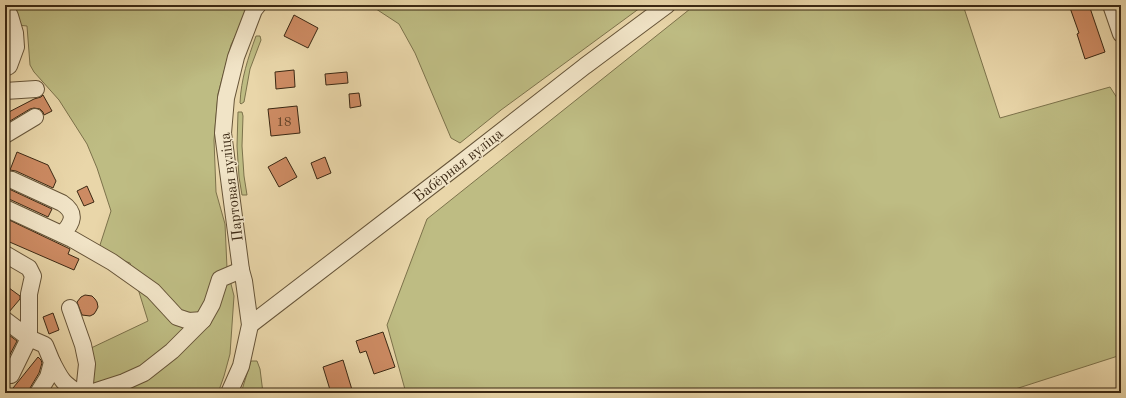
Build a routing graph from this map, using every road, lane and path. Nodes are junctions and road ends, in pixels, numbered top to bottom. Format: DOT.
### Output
graph roads {
  1 [pos="258,5"];
  2 [pos="667,5"];
  3 [pos="1111,5"];
  4 [pos="5,6"];
  5 [pos="1121,34"];
  6 [pos="5,68"];
  7 [pos="36,89"];
  8 [pos="5,91"];
  9 [pos="35,117"];
  10 [pos="5,135"];
  11 [pos="5,179"];
  12 [pos="5,208"];
  13 [pos="62,234"];
  14 [pos="5,254"];
  15 [pos="241,270"];
  16 [pos="70,308"];
  17 [pos="5,320"];
  18 [pos="203,320"];
  19 [pos="250,325"];
  20 [pos="29,338"];
  21 [pos="52,362"];
  22 [pos="7,376"];
  23 [pos="38,393"];
  24 [pos="80,393"];
  25 [pos="84,393"];
  26 [pos="90,393"];
  27 [pos="229,393"];
  1 -- 15 [label="street, Партовая вуліца"];
  2 -- 19 [label="street, Бабёрная вуліца"];
  3 -- 5 [label="street"];
  4 -- 6 [label="street"];
  7 -- 8 [label="street"];
  9 -- 10 [label="street"];
  11 -- 13 [label="street"];
  12 -- 13 [label="street"];
  13 -- 18 [label="street"];
  14 -- 20 [label="street"];
  15 -- 18 [label="street"];
  15 -- 19 [label="street, Партовая вуліца"];
  16 -- 25 [label="street"];
  17 -- 20 [label="street"];
  18 -- 26 [label="street"];
  19 -- 27 [label="street"];
  20 -- 21 [label="street"];
  20 -- 22 [label="street"];
  21 -- 23 [label="street"];
  21 -- 24 [label="street"];
}
